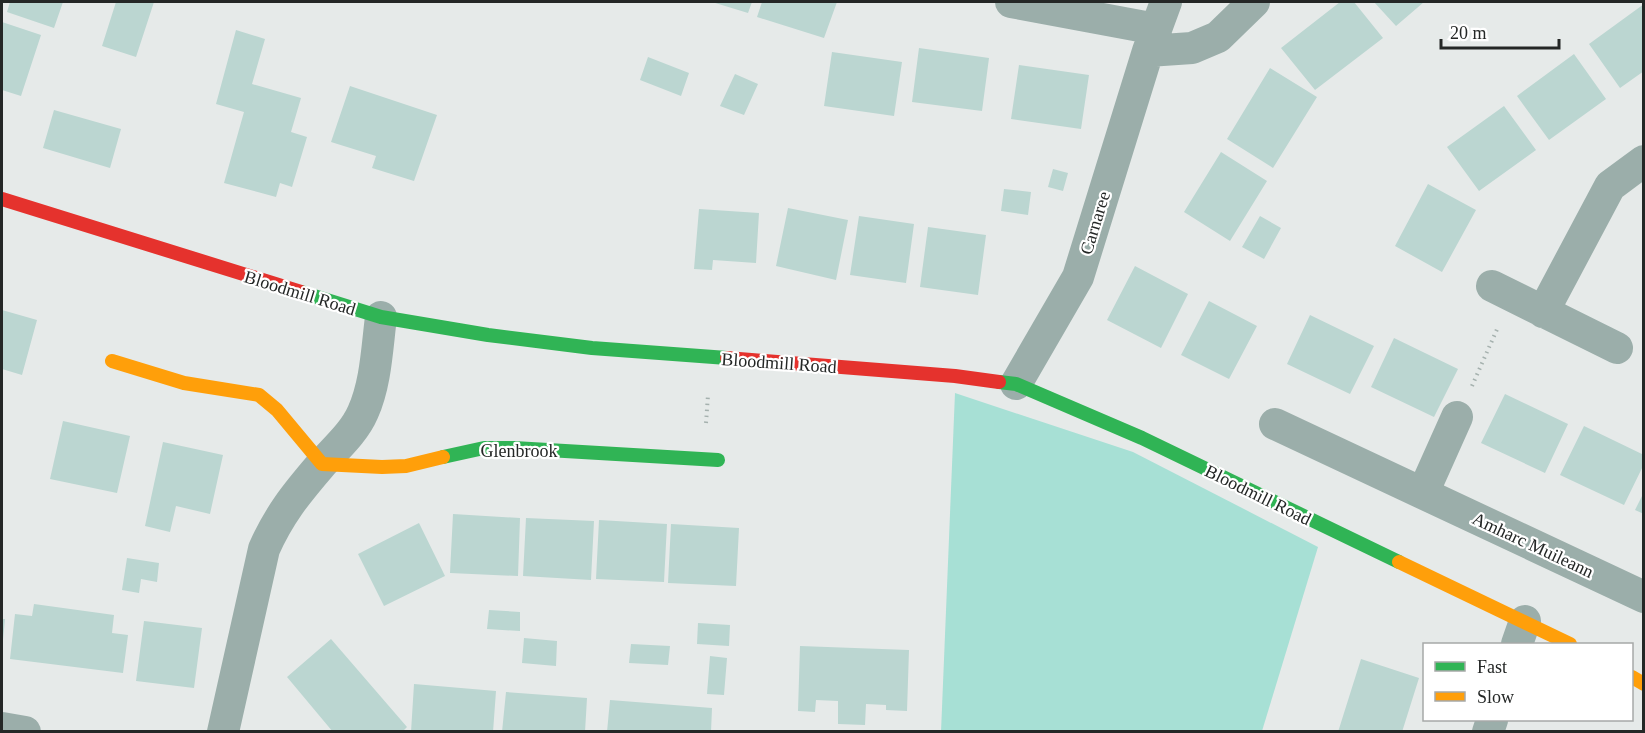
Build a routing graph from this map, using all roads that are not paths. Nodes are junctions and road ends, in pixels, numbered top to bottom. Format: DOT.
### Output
graph roads {
  1 [pos="1011,2"];
  2 [pos="1254,2"];
  3 [pos="1157,27"];
  4 [pos="1644,161"];
  5 [pos="2,199"];
  6 [pos="1502,292"];
  7 [pos="1543,312"];
  8 [pos="381,317"];
  9 [pos="1617,348"];
  10 [pos="112,361"];
  11 [pos="1016,384"];
  12 [pos="1457,417"];
  13 [pos="1275,424"];
  14 [pos="718,460"];
  15 [pos="322,464"];
  16 [pos="1423,493"];
  17 [pos="1644,597"];
  18 [pos="1521,633"];
  19 [pos="1562,643"];
  20 [pos="2,728"];
  21 [pos="25,732"];
  22 [pos="223,732"];
  1 -- 3 [label="street"];
  2 -- 3 [label="street"];
  3 -- 11 [label="street, Carnaree"];
  4 -- 7 [label="street"];
  5 -- 8 [label="street, Bloodmill Road"];
  6 -- 7 [label="street"];
  7 -- 9 [label="street"];
  8 -- 11 [label="street, Bloodmill Road"];
  8 -- 15 [label="street"];
  10 -- 15 [label="street"];
  11 -- 18 [label="street, Bloodmill Road"];
  12 -- 16 [label="street"];
  13 -- 16 [label="street, Amharc Muileann"];
  14 -- 15 [label="street, Glenbrook"];
  15 -- 22 [label="street"];
  16 -- 17 [label="street, Amharc Muileann"];
  18 -- 19 [label="street, Bloodmill Road"];
  20 -- 21 [label="street"];
}
